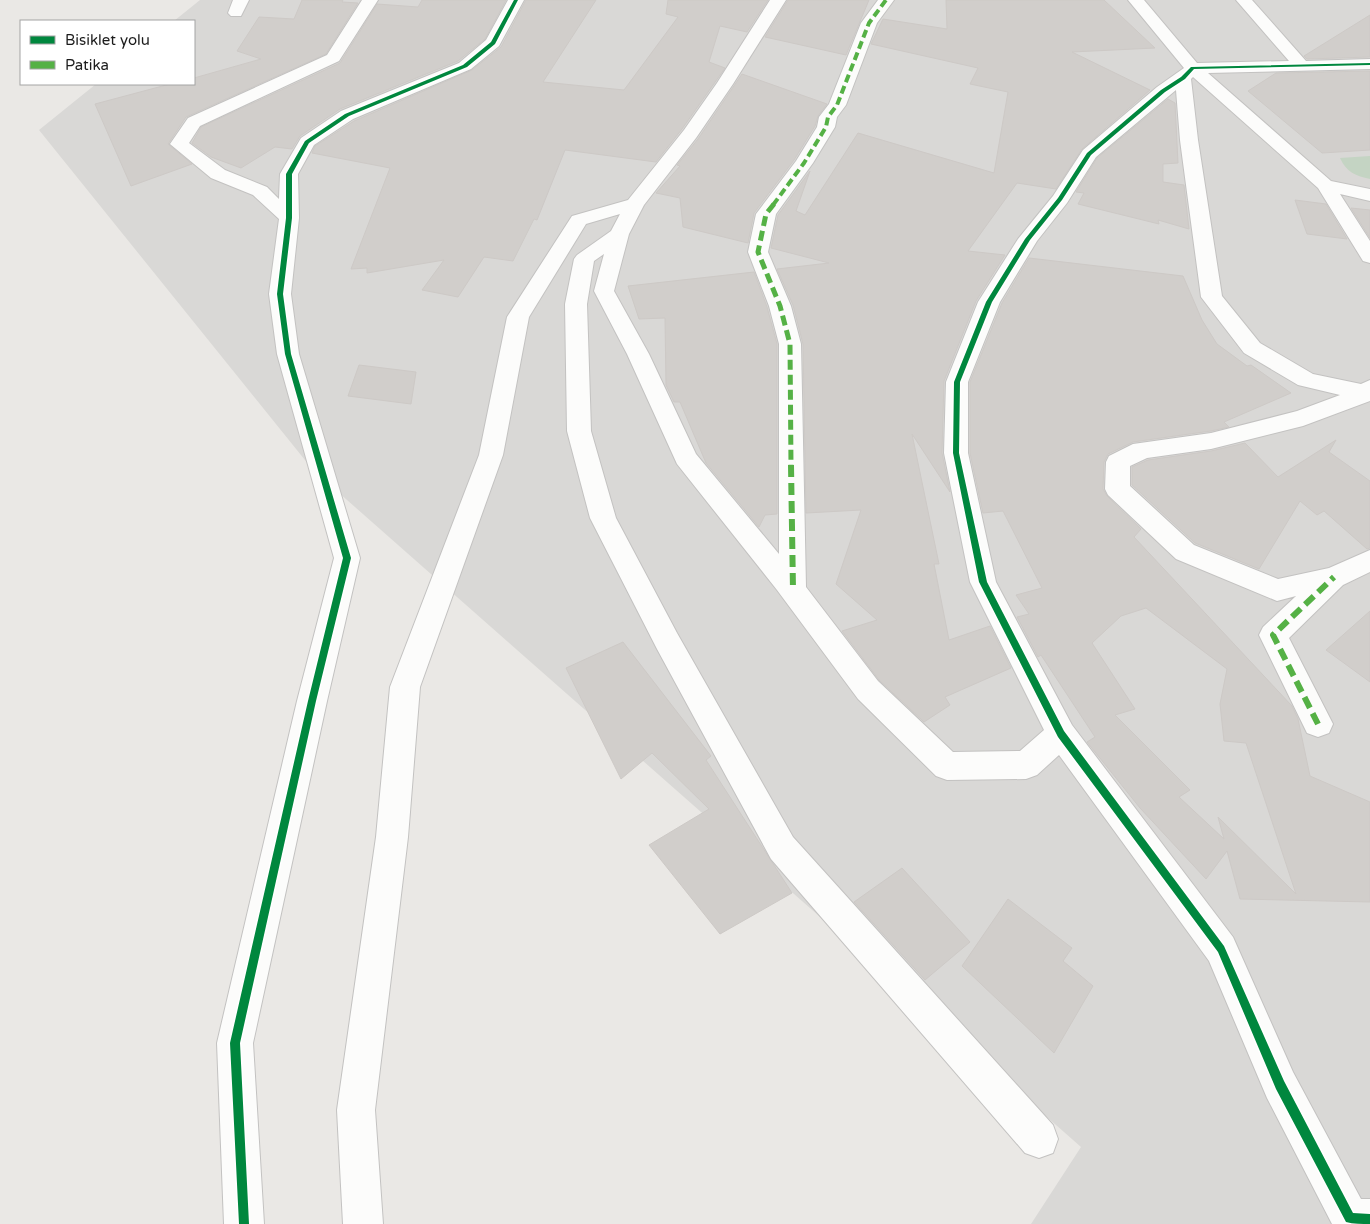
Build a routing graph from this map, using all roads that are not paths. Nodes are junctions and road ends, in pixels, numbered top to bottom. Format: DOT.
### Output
graph roads {
  1 [pos="370,0"];
  2 [pos="516,0"];
  3 [pos="778,0"];
  4 [pos="886,0"];
  5 [pos="1136,0"];
  6 [pos="1244,0"];
  7 [pos="1370,64"];
  8 [pos="1302,66"];
  9 [pos="1188,73"];
  10 [pos="1325,185"];
  11 [pos="1370,194"];
  12 [pos="635,204"];
  13 [pos="289,218"];
  14 [pos="619,234"];
  15 [pos="1370,257"];
  16 [pos="1369,391"];
  17 [pos="1370,560"];
  18 [pos="1334,577"];
  19 [pos="793,590"];
  20 [pos="1318,724"];
  21 [pos="1061,734"];
  22 [pos="1039,1139"];
  23 [pos="1356,1220"];
  24 [pos="244,1224"];
  25 [pos="363,1224"];
  1 -- 13 [label="street"];
  2 -- 13 [label="street"];
  3 -- 12 [label="street"];
  4 -- 19 [label="street"];
  5 -- 9 [label="street"];
  6 -- 8 [label="street"];
  7 -- 8 [label="street"];
  8 -- 9 [label="street"];
  9 -- 10 [label="street"];
  9 -- 16 [label="street"];
  9 -- 21 [label="street"];
  10 -- 11 [label="street"];
  10 -- 15 [label="street"];
  12 -- 14 [label="street"];
  12 -- 25 [label="street"];
  13 -- 24 [label="street"];
  14 -- 19 [label="street"];
  14 -- 22 [label="street"];
  16 -- 18 [label="street"];
  17 -- 18 [label="street"];
  18 -- 20 [label="street"];
  19 -- 21 [label="street"];
  21 -- 23 [label="street"];
}
